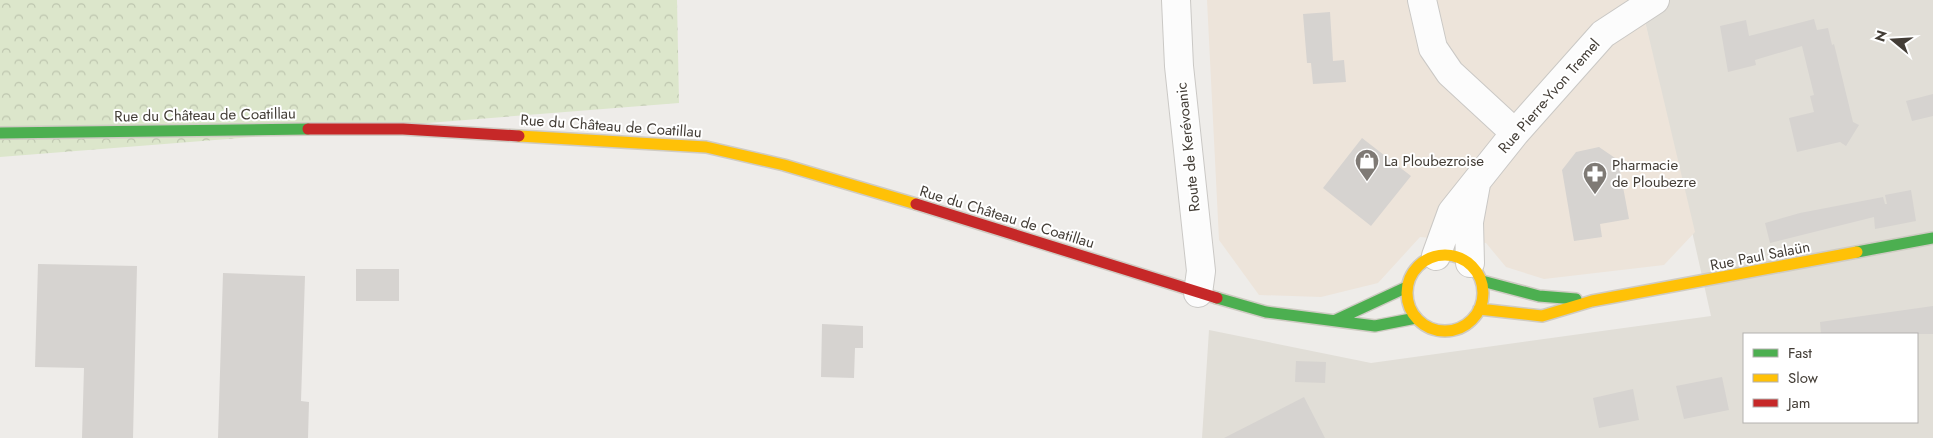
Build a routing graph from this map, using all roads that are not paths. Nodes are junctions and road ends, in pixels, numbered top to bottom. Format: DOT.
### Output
graph roads {
  1 [pos="1176,0"];
  2 [pos="1422,0"];
  3 [pos="1655,0"];
  4 [pos="0,133"];
  5 [pos="1515,133"];
  6 [pos="1476,183"];
  7 [pos="1933,238"];
  8 [pos="1436,256"];
  9 [pos="1476,272"];
  10 [pos="1407,287"];
  11 [pos="1198,293"];
  12 [pos="1592,301"];
  13 [pos="1479,310"];
  14 [pos="1416,318"];
  15 [pos="1332,321"];
  1 -- 11 [label="street, Route de Kerévoanic"];
  2 -- 5 [label="street"];
  3 -- 5 [label="street, Rue Pierre-Yvon Tremel"];
  4 -- 11 [label="main road, Rue du Château de Coatillau"];
  5 -- 6 [label="street, Rue Pierre-Yvon Tremel"];
  6 -- 8 [label="street, Rue Pierre-Yvon Tremel"];
  6 -- 9 [label="street, Rue Pierre-Yvon Tremel"];
  7 -- 12 [label="main road, Rue Paul Salaün"];
  8 -- 9 [label="main road"];
  8 -- 10 [label="main road"];
  9 -- 12 [label="main road, Rue Paul Salaün"];
  9 -- 13 [label="main road"];
  10 -- 14 [label="main road"];
  10 -- 15 [label="main road"];
  11 -- 15 [label="main road"];
  12 -- 13 [label="main road, Rue Paul Salaün"];
  13 -- 14 [label="main road"];
  14 -- 15 [label="main road"];
}
